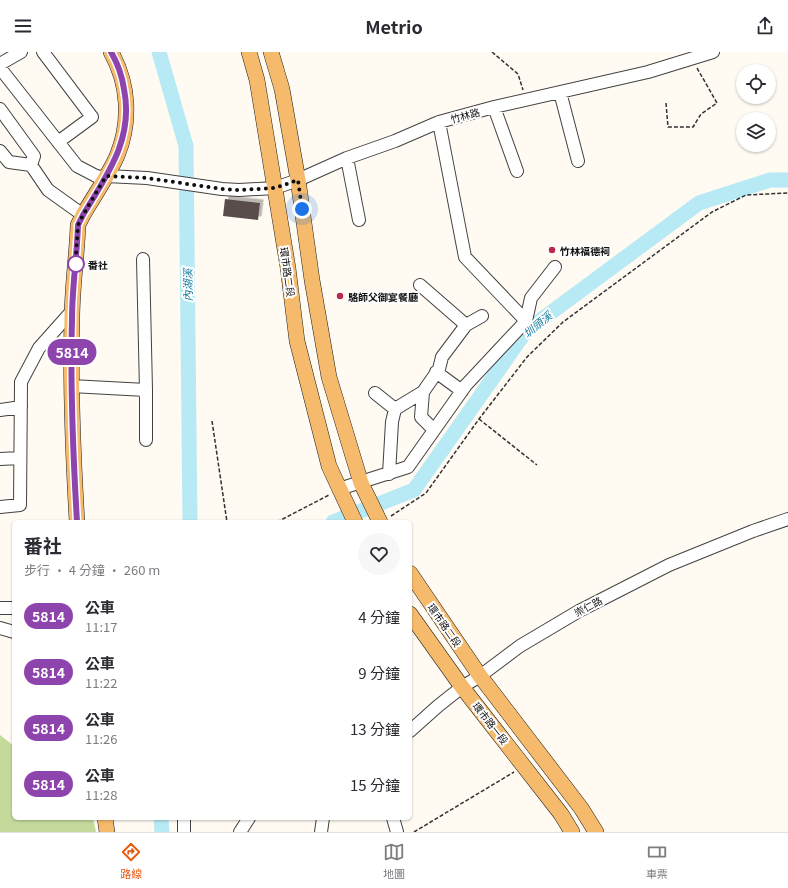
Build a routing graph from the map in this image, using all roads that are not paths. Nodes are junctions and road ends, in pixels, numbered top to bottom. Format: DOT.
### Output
graph roads {
  1 [pos="21,52"];
  2 [pos="43,52"];
  3 [pos="111,52"];
  4 [pos="248,52"];
  5 [pos="271,52"];
  6 [pos="713,52"];
  7 [pos="0,64"];
  8 [pos="0,68"];
  9 [pos="560,92"];
  10 [pos="494,107"];
  11 [pos="0,109"];
  12 [pos="439,122"];
  13 [pos="58,142"];
  14 [pos="0,151"];
  15 [pos="347,158"];
  16 [pos="578,161"];
  17 [pos="4,162"];
  18 [pos="31,165"];
  19 [pos="516,171"];
  20 [pos="106,176"];
  21 [pos="298,180"];
  22 [pos="275,188"];
  23 [pos="83,215"];
  24 [pos="359,220"];
  25 [pos="143,259"];
  26 [pos="555,267"];
  27 [pos="420,286"];
  28 [pos="72,311"];
  29 [pos="482,316"];
  30 [pos="526,320"];
  31 [pos="466,325"];
  32 [pos="436,372"];
  33 [pos="71,386"];
  34 [pos="146,390"];
  35 [pos="462,391"];
  36 [pos="423,392"];
  37 [pos="375,393"];
  38 [pos="21,407"];
  39 [pos="395,409"];
  40 [pos="0,410"];
  41 [pos="434,430"];
  42 [pos="146,440"];
  43 [pos="20,458"];
  44 [pos="0,459"];
  45 [pos="389,474"];
  46 [pos="361,483"];
  47 [pos="339,489"];
  48 [pos="0,507"];
  49 [pos="382,519"];
  50 [pos="77,520"];
  51 [pos="354,520"];
  52 [pos="788,520"];
  53 [pos="412,577"];
  54 [pos="0,608"];
  55 [pos="12,608"];
  56 [pos="412,617"];
  57 [pos="0,628"];
  58 [pos="12,631"];
  59 [pos="480,676"];
  60 [pos="462,687"];
  61 [pos="412,729"];
  62 [pos="105,820"];
  63 [pos="184,820"];
  64 [pos="248,820"];
  65 [pos="323,820"];
  66 [pos="394,820"];
  67 [pos="107,832"];
  68 [pos="184,832"];
  69 [pos="240,832"];
  70 [pos="321,832"];
  71 [pos="397,832"];
  72 [pos="572,832"];
  73 [pos="596,832"];
  1 -- 7 [label="street"];
  2 -- 13 [label="street"];
  3 -- 20 [label="main road"];
  4 -- 22 [label="main road, 環市路二段"];
  5 -- 21 [label="main road"];
  6 -- 9 [label="street, 竹林路"];
  8 -- 13 [label="street"];
  9 -- 10 [label="street, 竹林路"];
  9 -- 16 [label="street"];
  10 -- 12 [label="street, 竹林路"];
  10 -- 19 [label="street"];
  11 -- 18 [label="street"];
  12 -- 15 [label="street, 竹林路"];
  12 -- 30 [label="street"];
  13 -- 20 [label="street"];
  14 -- 17 [label="street"];
  15 -- 21 [label="street, 竹林路"];
  15 -- 24 [label="street"];
  17 -- 18 [label="street"];
  18 -- 23 [label="street"];
  20 -- 22 [label="street, 竹林路"];
  20 -- 23 [label="main road"];
  21 -- 22 [label="street, 竹林路"];
  21 -- 46 [label="main road"];
  22 -- 47 [label="main road, 環市路二段"];
  23 -- 28 [label="main road"];
  25 -- 34 [label="street"];
  26 -- 30 [label="street"];
  27 -- 31 [label="street"];
  28 -- 33 [label="main road"];
  28 -- 38 [label="street"];
  29 -- 31 [label="street"];
  30 -- 35 [label="street"];
  31 -- 32 [label="street"];
  32 -- 35 [label="street"];
  32 -- 36 [label="street"];
  33 -- 34 [label="street"];
  33 -- 50 [label="main road"];
  34 -- 42 [label="street"];
  35 -- 41 [label="street"];
  36 -- 39 [label="street"];
  36 -- 41 [label="street"];
  37 -- 39 [label="street"];
  38 -- 40 [label="street"];
  38 -- 43 [label="street"];
  39 -- 45 [label="street"];
  41 -- 45 [label="street"];
  43 -- 44 [label="street"];
  43 -- 48 [label="street"];
  45 -- 46 [label="street"];
  46 -- 47 [label="street"];
  46 -- 49 [label="main road"];
  47 -- 51 [label="main road, 環市路二段"];
  52 -- 59 [label="street, 崇仁路"];
  53 -- 59 [label="main road, 環市路二段"];
  54 -- 55 [label="street"];
  56 -- 60 [label="main road, 環市路一段"];
  57 -- 58 [label="street"];
  59 -- 60 [label="street, 崇仁路"];
  59 -- 73 [label="main road, 環市路一段"];
  60 -- 61 [label="street, 崇仁路"];
  60 -- 72 [label="main road, 環市路一段"];
  62 -- 67 [label="main road"];
  63 -- 68 [label="street"];
  64 -- 69 [label="street"];
  65 -- 70 [label="street"];
  66 -- 71 [label="street"];
}
